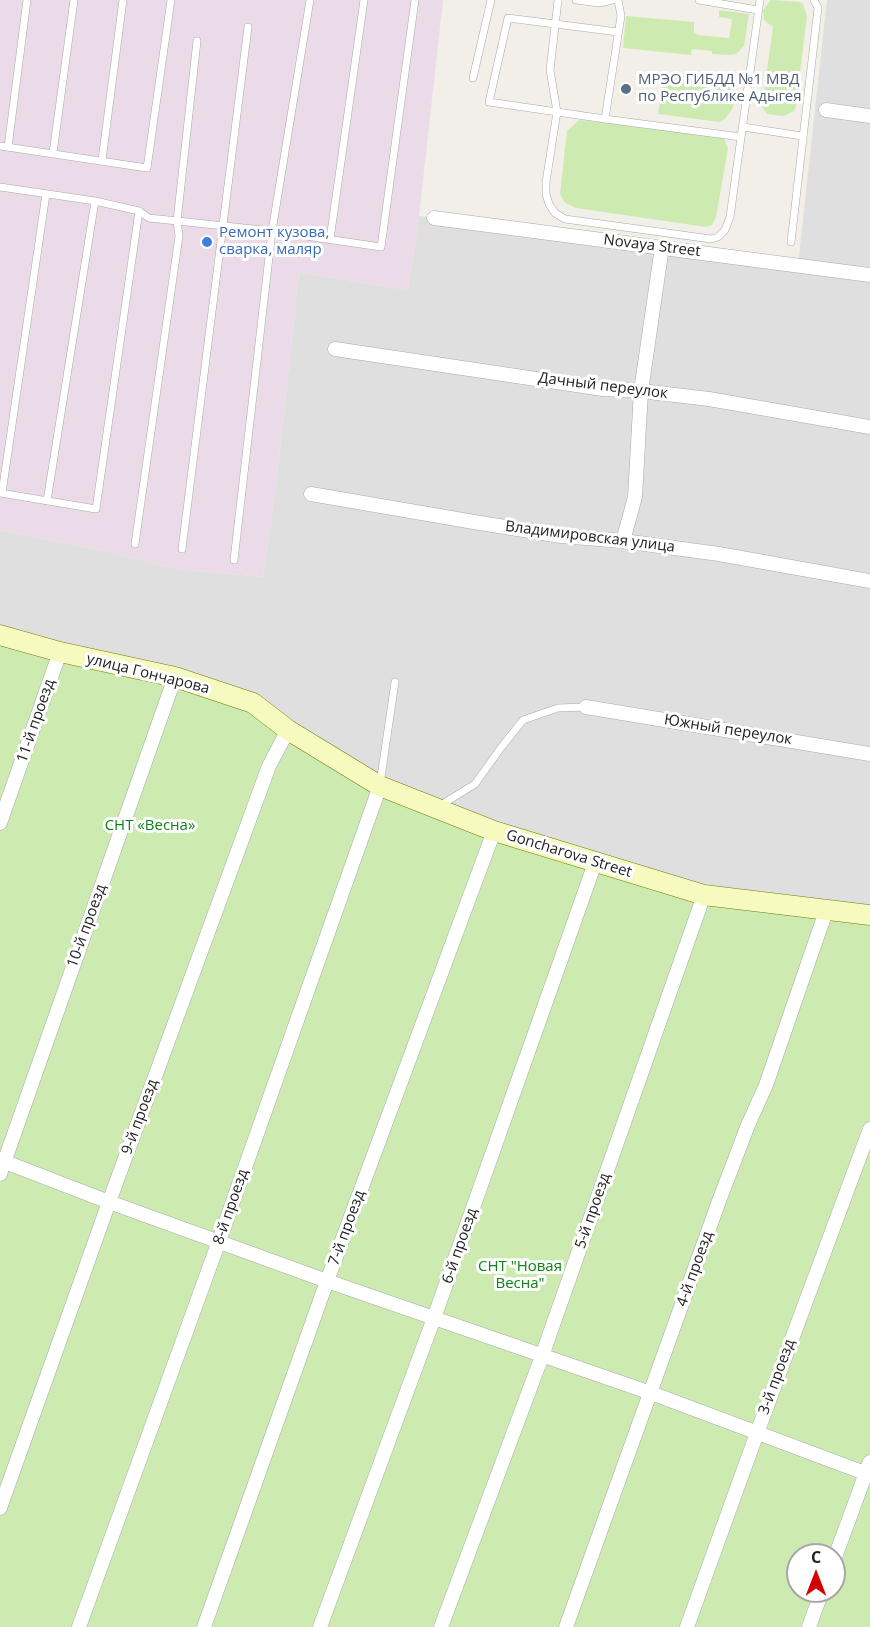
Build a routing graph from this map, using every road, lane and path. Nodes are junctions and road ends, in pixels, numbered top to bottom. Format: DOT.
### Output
graph roads {
  1 [pos="27,0"];
  2 [pos="74,0"];
  3 [pos="123,0"];
  4 [pos="171,0"];
  5 [pos="310,0"];
  6 [pos="364,0"];
  7 [pos="415,0"];
  8 [pos="491,0"];
  9 [pos="558,0"];
  10 [pos="576,0"];
  11 [pos="614,0"];
  12 [pos="618,0"];
  13 [pos="699,0"];
  14 [pos="760,0"];
  15 [pos="814,0"];
  16 [pos="758,10"];
  17 [pos="556,24"];
  18 [pos="248,27"];
  19 [pos="618,32"];
  20 [pos="197,41"];
  21 [pos="473,78"];
  22 [pos="826,110"];
  23 [pos="557,112"];
  24 [pos="870,116"];
  25 [pos="605,119"];
  26 [pos="742,127"];
  27 [pos="802,136"];
  28 [pos="741,137"];
  29 [pos="0,146"];
  30 [pos="8,147"];
  31 [pos="53,153"];
  32 [pos="102,160"];
  33 [pos="0,187"];
  34 [pos="46,194"];
  35 [pos="95,201"];
  36 [pos="139,211"];
  37 [pos="435,218"];
  38 [pos="177,221"];
  39 [pos="221,226"];
  40 [pos="272,231"];
  41 [pos="330,239"];
  42 [pos="791,242"];
  43 [pos="662,247"];
  44 [pos="870,274"];
  45 [pos="335,349"];
  46 [pos="641,391"];
  47 [pos="870,427"];
  48 [pos="1,493"];
  49 [pos="311,494"];
  50 [pos="47,501"];
  51 [pos="623,541"];
  52 [pos="135,544"];
  53 [pos="182,549"];
  54 [pos="234,560"];
  55 [pos="870,581"];
  56 [pos="0,635"];
  57 [pos="60,652"];
  58 [pos="175,677"];
  59 [pos="395,682"];
  60 [pos="586,707"];
  61 [pos="288,730"];
  62 [pos="870,754"];
  63 [pos="380,786"];
  64 [pos="436,808"];
  65 [pos="0,823"];
  66 [pos="494,831"];
  67 [pos="595,862"];
  68 [pos="704,895"];
  69 [pos="826,911"];
  70 [pos="870,915"];
  71 [pos="870,1129"];
  72 [pos="1,1165"];
  73 [pos="109,1202"];
  74 [pos="219,1241"];
  75 [pos="327,1281"];
  76 [pos="434,1318"];
  77 [pos="542,1356"];
  78 [pos="651,1393"];
  79 [pos="757,1433"];
  80 [pos="869,1470"];
  81 [pos="0,1508"];
  82 [pos="841,1543"];
  83 [pos="818,1603"];
  84 [pos="79,1627"];
  85 [pos="204,1627"];
  86 [pos="320,1627"];
  87 [pos="441,1627"];
  88 [pos="566,1627"];
  89 [pos="687,1627"];
  90 [pos="809,1627"];
  1 -- 30 [label="lane"];
  2 -- 31 [label="lane"];
  3 -- 32 [label="lane"];
  4 -- 32 [label="lane"];
  5 -- 40 [label="lane"];
  6 -- 41 [label="lane"];
  7 -- 41 [label="lane"];
  8 -- 21 [label="lane"];
  9 -- 17 [label="lane"];
  10 -- 11 [label="lane"];
  12 -- 19 [label="lane"];
  13 -- 16 [label="lane"];
  14 -- 16 [label="lane"];
  15 -- 27 [label="lane"];
  16 -- 26 [label="lane"];
  17 -- 19 [label="lane"];
  17 -- 23 [label="lane"];
  17 -- 23 [label="lane"];
  18 -- 39 [label="lane"];
  19 -- 25 [label="lane"];
  20 -- 38 [label="lane"];
  22 -- 24 [label="street"];
  23 -- 25 [label="lane"];
  23 -- 28 [label="lane"];
  25 -- 28 [label="lane"];
  26 -- 27 [label="lane"];
  26 -- 28 [label="lane"];
  27 -- 42 [label="lane"];
  29 -- 30 [label="lane"];
  30 -- 31 [label="lane"];
  31 -- 32 [label="lane"];
  33 -- 34 [label="lane"];
  34 -- 35 [label="lane"];
  34 -- 48 [label="lane"];
  35 -- 36 [label="lane"];
  35 -- 50 [label="lane"];
  36 -- 38 [label="lane"];
  36 -- 50 [label="lane"];
  37 -- 43 [label="street, Novaya Street"];
  38 -- 39 [label="lane"];
  38 -- 52 [label="lane"];
  39 -- 40 [label="lane"];
  39 -- 53 [label="lane"];
  40 -- 41 [label="lane"];
  40 -- 54 [label="lane"];
  43 -- 44 [label="street, Novaya Street"];
  43 -- 46 [label="street"];
  45 -- 46 [label="street, Дачный переулок"];
  46 -- 47 [label="street, Дачный переулок"];
  46 -- 51 [label="street"];
  48 -- 50 [label="lane"];
  49 -- 51 [label="street, Владимировская улица"];
  51 -- 55 [label="street, Владимировская улица"];
  56 -- 57 [label="street, улица Гончарова"];
  57 -- 58 [label="street, улица Гончарова"];
  57 -- 65 [label="street, 11-й проезд"];
  58 -- 61 [label="street, улица Гончарова"];
  58 -- 72 [label="street, 10-й проезд"];
  59 -- 63 [label="lane"];
  60 -- 62 [label="street, Южный переулок"];
  60 -- 64 [label="lane"];
  61 -- 63 [label="street, Goncharova Street"];
  61 -- 73 [label="street, 9-й проезд"];
  63 -- 64 [label="street, Goncharova Street"];
  63 -- 74 [label="street, 8-й проезд"];
  64 -- 66 [label="street, Goncharova Street"];
  66 -- 67 [label="street, Goncharova Street"];
  66 -- 75 [label="street, 7-й проезд"];
  67 -- 68 [label="street, Goncharova Street"];
  67 -- 76 [label="street, 6-й проезд"];
  68 -- 69 [label="street, Goncharova Street"];
  68 -- 77 [label="street, 5-й проезд"];
  69 -- 70 [label="street, Goncharova Street"];
  69 -- 78 [label="street, 4-й проезд"];
  71 -- 79 [label="street, 3-й проезд"];
  72 -- 73 [label="street"];
  73 -- 74 [label="street"];
  73 -- 81 [label="street, 9-й проезд"];
  74 -- 75 [label="street"];
  74 -- 84 [label="street, 8-й проезд"];
  75 -- 76 [label="street"];
  75 -- 85 [label="street, 7-й проезд"];
  76 -- 77 [label="street"];
  76 -- 86 [label="street, 6-й проезд"];
  77 -- 78 [label="street"];
  77 -- 87 [label="street, 5-й проезд"];
  78 -- 79 [label="street"];
  78 -- 88 [label="street, 4-й проезд"];
  79 -- 80 [label="street"];
  79 -- 89 [label="street, 3-й проезд"];
  80 -- 82 [label="street"];
  83 -- 90 [label="street"];
}
